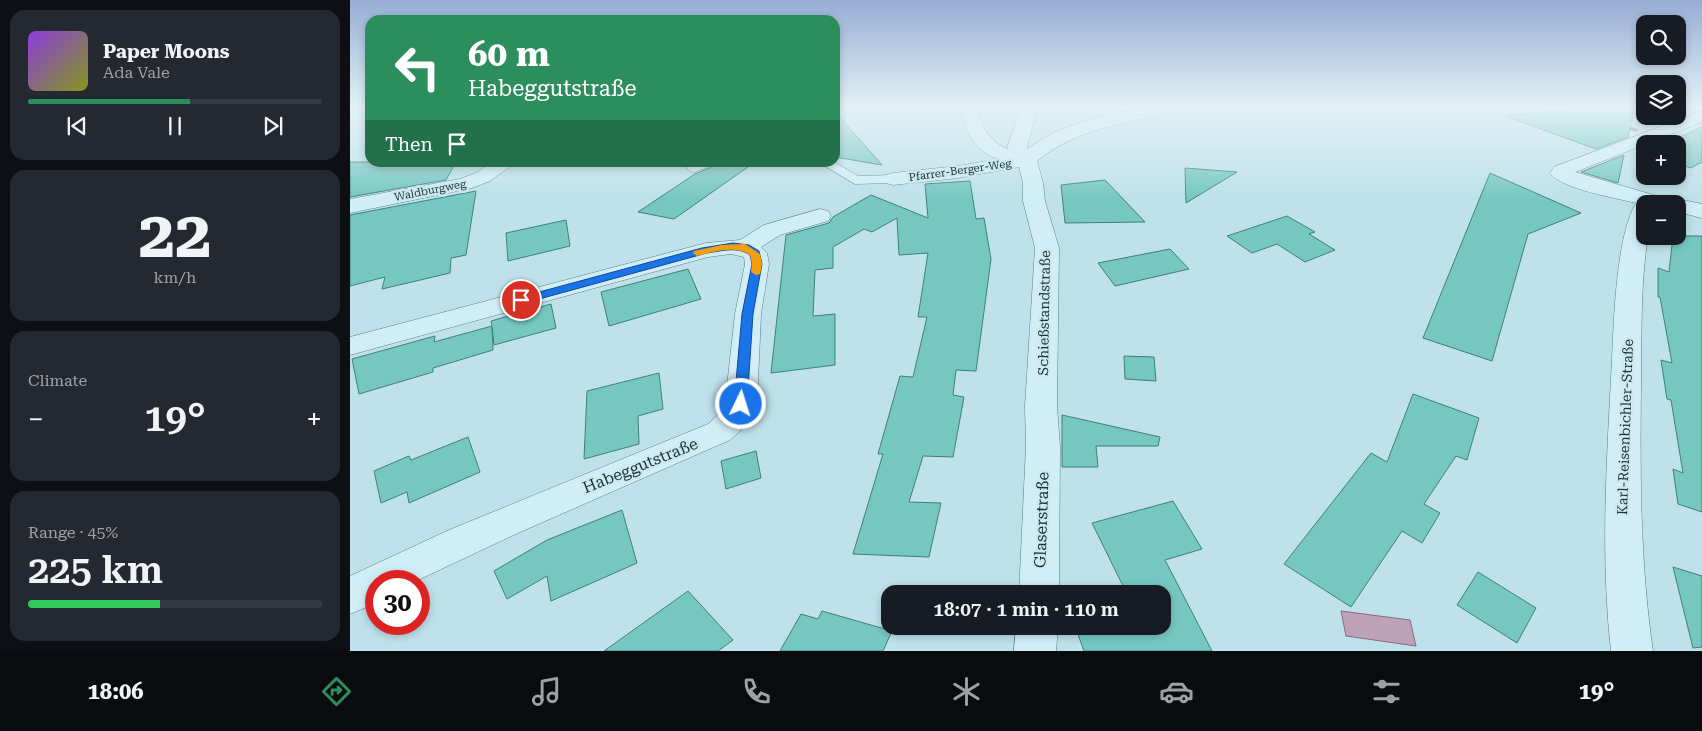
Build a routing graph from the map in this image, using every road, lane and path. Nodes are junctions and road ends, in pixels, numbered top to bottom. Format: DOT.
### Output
graph roads {
  1 [pos="981,137"];
  2 [pos="1020,137"];
  3 [pos="1064,137"];
  4 [pos="1647,137"];
  5 [pos="1027,160"];
  6 [pos="498,167"];
  7 [pos="699,167"];
  8 [pos="833,167"];
  9 [pos="693,169"];
  10 [pos="893,179"];
  11 [pos="1636,199"];
  12 [pos="350,206"];
  13 [pos="1686,208"];
  14 [pos="1702,211"];
  15 [pos="820,216"];
  16 [pos="1636,242"];
  17 [pos="745,247"];
  18 [pos="350,346"];
  19 [pos="1043,446"];
  20 [pos="400,570"];
  21 [pos="1038,585"];
  22 [pos="365,588"];
  23 [pos="350,596"];
  24 [pos="1036,635"];
  25 [pos="1035,651"];
  26 [pos="1632,651"];
  1 -- 5 [label="street"];
  2 -- 5 [label="street, Schießstandstraße"];
  3 -- 5 [label="street"];
  4 -- 11 [label="street, Karl-Reisenbichler-Straße"];
  5 -- 10 [label="street, Pfarrer-Berger-Weg"];
  5 -- 19 [label="street, Schießstandstraße"];
  6 -- 12 [label="street, Waldburgweg"];
  7 -- 9 [label="lane"];
  8 -- 10 [label="lane"];
  13 -- 14 [label="street"];
  15 -- 17 [label="street"];
  16 -- 26 [label="street, Karl-Reisenbichler-Straße"];
  17 -- 18 [label="street"];
  17 -- 20 [label="street, Habeggutstraße"];
  19 -- 21 [label="street, Glaserstraße"];
  22 -- 23 [label="street, Habeggutstraße"];
  24 -- 25 [label="street"];
}
